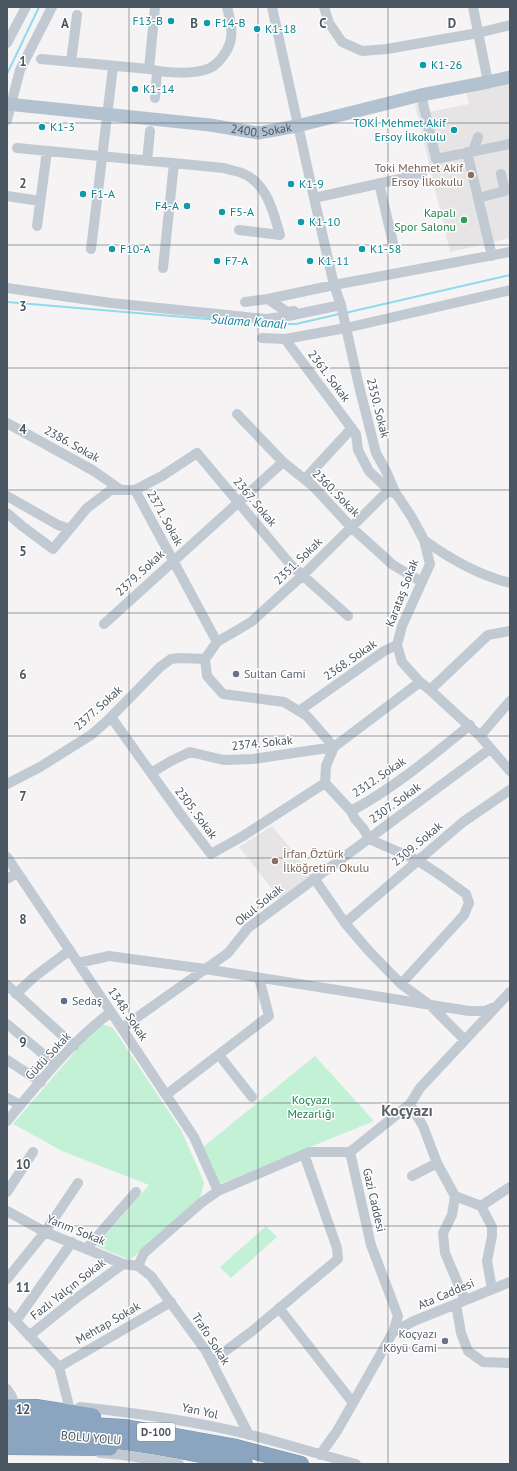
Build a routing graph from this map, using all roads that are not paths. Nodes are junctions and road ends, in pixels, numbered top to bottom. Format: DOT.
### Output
graph roads {
  1 [pos="26,7"];
  2 [pos="52,7"];
  3 [pos="155,7"];
  4 [pos="227,7"];
  5 [pos="272,7"];
  6 [pos="324,7"];
  7 [pos="473,7"];
  8 [pos="77,15"];
  9 [pos="510,25"];
  10 [pos="478,33"];
  11 [pos="7,43"];
  12 [pos="42,59"];
  13 [pos="71,62"];
  14 [pos="113,67"];
  15 [pos="153,70"];
  16 [pos="510,77"];
  17 [pos="488,82"];
  18 [pos="421,95"];
  19 [pos="156,98"];
  20 [pos="9,104"];
  21 [pos="107,115"];
  22 [pos="7,120"];
  23 [pos="297,126"];
  24 [pos="150,131"];
  25 [pos="478,137"];
  26 [pos="510,144"];
  27 [pos="17,148"];
  28 [pos="47,151"];
  29 [pos="470,152"];
  30 [pos="103,156"];
  31 [pos="146,161"];
  32 [pos="174,163"];
  33 [pos="422,174"];
  34 [pos="501,174"];
  35 [pos="379,183"];
  36 [pos="7,196"];
  37 [pos="314,198"];
  38 [pos="478,198"];
  39 [pos="40,201"];
  40 [pos="37,226"];
  41 [pos="239,230"];
  42 [pos="393,243"];
  43 [pos="91,250"];
  44 [pos="510,252"];
  45 [pos="492,256"];
  46 [pos="163,268"];
  47 [pos="334,285"];
  48 [pos="7,288"];
  49 [pos="510,290"];
  50 [pos="268,299"];
  51 [pos="245,302"];
  52 [pos="341,304"];
  53 [pos="346,326"];
  54 [pos="262,338"];
  55 [pos="284,339"];
  56 [pos="237,414"];
  57 [pos="7,423"];
  58 [pos="352,428"];
  59 [pos="283,462"];
  60 [pos="305,479"];
  61 [pos="121,490"];
  62 [pos="135,490"];
  63 [pos="393,493"];
  64 [pos="7,496"];
  65 [pos="239,502"];
  66 [pos="7,513"];
  67 [pos="351,527"];
  68 [pos="70,529"];
  69 [pos="424,540"];
  70 [pos="174,559"];
  71 [pos="303,575"];
  72 [pos="422,582"];
  73 [pos="510,583"];
  74 [pos="348,616"];
  75 [pos="104,624"];
  76 [pos="510,631"];
  77 [pos="217,642"];
  78 [pos="397,644"];
  79 [pos="205,659"];
  80 [pos="420,682"];
  81 [pos="430,690"];
  82 [pos="510,701"];
  83 [pos="299,711"];
  84 [pos="111,717"];
  85 [pos="470,725"];
  86 [pos="480,736"];
  87 [pos="334,747"];
  88 [pos="490,748"];
  89 [pos="510,771"];
  90 [pos="151,773"];
  91 [pos="325,783"];
  92 [pos="7,784"];
  93 [pos="510,790"];
  94 [pos="351,811"];
  95 [pos="369,839"];
  96 [pos="7,857"];
  97 [pos="417,860"];
  98 [pos="17,873"];
  99 [pos="314,878"];
  100 [pos="7,879"];
  101 [pos="345,923"];
  102 [pos="70,950"];
  103 [pos="78,963"];
  104 [pos="205,969"];
  105 [pos="259,978"];
  106 [pos="402,984"];
  107 [pos="7,985"];
  108 [pos="510,992"];
  109 [pos="16,994"];
  110 [pos="430,1005"];
  111 [pos="495,1007"];
  112 [pos="111,1012"];
  113 [pos="7,1024"];
  114 [pos="122,1028"];
  115 [pos="464,1040"];
  116 [pos="74,1046"];
  117 [pos="218,1055"];
  118 [pos="7,1060"];
  119 [pos="55,1064"];
  120 [pos="40,1082"];
  121 [pos="166,1095"];
  122 [pos="252,1097"];
  123 [pos="7,1098"];
  124 [pos="410,1104"];
  125 [pos="20,1105"];
  126 [pos="7,1121"];
  127 [pos="33,1152"];
  128 [pos="350,1152"];
  129 [pos="304,1154"];
  130 [pos="437,1163"];
  131 [pos="412,1176"];
  132 [pos="78,1183"];
  133 [pos="510,1187"];
  134 [pos="218,1191"];
  135 [pos="7,1192"];
  136 [pos="136,1192"];
  137 [pos="455,1196"];
  138 [pos="481,1206"];
  139 [pos="7,1211"];
  140 [pos="45,1232"];
  141 [pos="72,1242"];
  142 [pos="87,1248"];
  143 [pos="123,1264"];
  144 [pos="138,1266"];
  145 [pos="7,1280"];
  146 [pos="510,1282"];
  147 [pos="492,1289"];
  148 [pos="171,1302"];
  149 [pos="460,1302"];
  150 [pos="279,1308"];
  151 [pos="7,1312"];
  152 [pos="398,1316"];
  153 [pos="414,1321"];
  154 [pos="16,1322"];
  155 [pos="393,1332"];
  156 [pos="29,1336"];
  157 [pos="212,1361"];
  158 [pos="510,1363"];
  159 [pos="59,1367"];
  160 [pos="7,1389"];
  161 [pos="353,1403"];
  162 [pos="69,1406"];
  163 [pos="11,1407"];
  164 [pos="36,1407"];
  165 [pos="7,1420"];
  166 [pos="7,1434"];
  167 [pos="249,1435"];
  168 [pos="14,1447"];
  169 [pos="236,1447"];
  170 [pos="194,1453"];
  171 [pos="320,1455"];
  172 [pos="179,1464"];
  173 [pos="245,1464"];
  174 [pos="301,1464"];
  175 [pos="356,1464"];
  1 -- 11 [label="street"];
  2 -- 20 [label="street"];
  3 -- 15 [label="street"];
  4 -- 15 [label="street"];
  5 -- 23 [label="street, 2350. Sokak"];
  6 -- 10 [label="street"];
  7 -- 10 [label="street"];
  8 -- 13 [label="street"];
  9 -- 10 [label="street"];
  10 -- 17 [label="street"];
  12 -- 13 [label="street"];
  13 -- 14 [label="street"];
  14 -- 15 [label="street"];
  14 -- 21 [label="street"];
  15 -- 19 [label="street"];
  16 -- 17 [label="main road, 2400. Sokak"];
  17 -- 18 [label="main road, 2400. Sokak"];
  18 -- 23 [label="main road, 2400. Sokak"];
  18 -- 29 [label="street"];
  20 -- 21 [label="main road, 2400. Sokak"];
  20 -- 22 [label="street"];
  21 -- 23 [label="main road, 2400. Sokak"];
  21 -- 30 [label="street"];
  23 -- 37 [label="street, 2350. Sokak"];
  24 -- 31 [label="street"];
  25 -- 29 [label="street"];
  26 -- 29 [label="street"];
  27 -- 28 [label="street"];
  28 -- 30 [label="street"];
  28 -- 39 [label="street"];
  29 -- 38 [label="street"];
  30 -- 31 [label="street"];
  30 -- 43 [label="street"];
  31 -- 32 [label="street"];
  32 -- 41 [label="street"];
  32 -- 46 [label="street"];
  33 -- 35 [label="street"];
  34 -- 38 [label="street"];
  35 -- 37 [label="street"];
  35 -- 42 [label="street"];
  36 -- 39 [label="street"];
  37 -- 47 [label="street, 2350. Sokak"];
  38 -- 45 [label="street"];
  39 -- 40 [label="street"];
  44 -- 45 [label="street"];
  45 -- 47 [label="street"];
  47 -- 50 [label="street"];
  47 -- 52 [label="street, 2350. Sokak"];
  48 -- 52 [label="street"];
  49 -- 53 [label="street"];
  50 -- 51 [label="street"];
  50 -- 52 [label="street"];
  52 -- 53 [label="street, 2350. Sokak"];
  53 -- 55 [label="street"];
  53 -- 63 [label="street, 2350. Sokak"];
  54 -- 55 [label="street"];
  55 -- 58 [label="street, 2361. Sokak"];
  56 -- 59 [label="street, 2360. Sokak"];
  57 -- 61 [label="street, 2386. Sokak"];
  58 -- 60 [label="street"];
  58 -- 63 [label="street, Karataş Sokak"];
  59 -- 60 [label="street, 2360. Sokak"];
  59 -- 65 [label="street, 2379. Sokak"];
  60 -- 67 [label="street, 2360. Sokak"];
  61 -- 62 [label="street, 2371. Sokak"];
  61 -- 68 [label="street, 2371. Sokak"];
  62 -- 65 [label="street, 2367. Sokak"];
  62 -- 70 [label="street, 2371. Sokak"];
  63 -- 67 [label="street, 2351. Sokak"];
  63 -- 69 [label="street, Karataş Sokak"];
  64 -- 68 [label="street"];
  65 -- 70 [label="street, 2379. Sokak"];
  65 -- 71 [label="street, 2367. Sokak"];
  66 -- 68 [label="street, 2371. Sokak"];
  67 -- 71 [label="street, 2351. Sokak"];
  67 -- 72 [label="street, 2360. Sokak"];
  69 -- 72 [label="street, Karataş Sokak"];
  69 -- 73 [label="street"];
  70 -- 75 [label="street, 2379. Sokak"];
  70 -- 77 [label="street, 2371. Sokak"];
  71 -- 74 [label="street, 2367. Sokak"];
  71 -- 77 [label="street, 2351. Sokak"];
  72 -- 78 [label="street, Karataş Sokak"];
  76 -- 81 [label="street"];
  77 -- 79 [label="street"];
  78 -- 80 [label="street, Karataş Sokak"];
  78 -- 83 [label="street, 2368. Sokak"];
  79 -- 83 [label="street"];
  79 -- 84 [label="street, 2377. Sokak"];
  80 -- 81 [label="street, Karataş Sokak"];
  80 -- 87 [label="street"];
  81 -- 85 [label="street, Karataş Sokak"];
  82 -- 86 [label="street"];
  83 -- 87 [label="street"];
  84 -- 90 [label="street, 2305. Sokak"];
  84 -- 92 [label="street, 2377. Sokak"];
  85 -- 86 [label="street, Karataş Sokak"];
  85 -- 94 [label="street, 2312. Sokak"];
  86 -- 88 [label="street, Karataş Sokak"];
  87 -- 90 [label="street, 2374. Sokak"];
  87 -- 91 [label="street"];
  88 -- 89 [label="street, Karataş Sokak"];
  88 -- 95 [label="street, 2307. Sokak"];
  90 -- 91 [label="street, 2305. Sokak"];
  91 -- 94 [label="street, 2312. Sokak"];
  93 -- 97 [label="street, 2309. Sokak"];
  94 -- 95 [label="street"];
  95 -- 97 [label="street"];
  95 -- 99 [label="street, 2307. Sokak"];
  96 -- 98 [label="street, 1348. Sokak"];
  97 -- 101 [label="street, 2309. Sokak"];
  97 -- 106 [label="street"];
  98 -- 100 [label="street"];
  98 -- 102 [label="street, 1348. Sokak"];
  99 -- 101 [label="street"];
  99 -- 104 [label="street, Okul Sokak"];
  101 -- 106 [label="street"];
  102 -- 103 [label="street, 1348. Sokak"];
  102 -- 109 [label="street"];
  103 -- 104 [label="street"];
  103 -- 112 [label="street, 1348. Sokak"];
  104 -- 105 [label="street"];
  104 -- 114 [label="street, Okul Sokak"];
  105 -- 110 [label="street"];
  105 -- 117 [label="street"];
  106 -- 110 [label="street"];
  107 -- 109 [label="street"];
  108 -- 111 [label="street"];
  109 -- 116 [label="street"];
  110 -- 111 [label="street"];
  110 -- 115 [label="street"];
  111 -- 115 [label="street"];
  112 -- 114 [label="street, 1348. Sokak"];
  112 -- 116 [label="street, Güdü Sokak"];
  113 -- 119 [label="street"];
  114 -- 121 [label="street, 1348. Sokak"];
  115 -- 124 [label="street"];
  116 -- 119 [label="street, Güdü Sokak"];
  117 -- 121 [label="street"];
  117 -- 122 [label="street"];
  118 -- 120 [label="street"];
  119 -- 120 [label="street, Güdü Sokak"];
  120 -- 125 [label="street, Güdü Sokak"];
  121 -- 134 [label="street, 1348. Sokak"];
  123 -- 125 [label="street"];
  124 -- 128 [label="street"];
  124 -- 130 [label="street"];
  125 -- 126 [label="street, Güdü Sokak"];
  127 -- 135 [label="street"];
  128 -- 129 [label="street"];
  128 -- 152 [label="street, Gazi Caddesi"];
  129 -- 134 [label="street"];
  129 -- 150 [label="street"];
  130 -- 131 [label="street"];
  130 -- 137 [label="street"];
  132 -- 140 [label="street"];
  133 -- 138 [label="street"];
  134 -- 144 [label="street"];
  136 -- 142 [label="street"];
  137 -- 138 [label="street"];
  137 -- 149 [label="street"];
  138 -- 147 [label="street"];
  139 -- 140 [label="street, Yarım Sokak"];
  140 -- 141 [label="street, Yarım Sokak"];
  140 -- 145 [label="street"];
  141 -- 142 [label="street, Yarım Sokak"];
  141 -- 154 [label="street"];
  142 -- 143 [label="street, Yarım Sokak"];
  143 -- 144 [label="street, Yarım Sokak"];
  143 -- 156 [label="street, Fazlı Yalçın Sokak"];
  144 -- 148 [label="street, Trafo Sokak"];
  146 -- 147 [label="street, Ata Caddesi"];
  147 -- 149 [label="street, Ata Caddesi"];
  148 -- 157 [label="street, Trafo Sokak"];
  148 -- 159 [label="street, Mehtap Sokak"];
  149 -- 153 [label="street, Ata Caddesi"];
  149 -- 158 [label="street"];
  150 -- 157 [label="street"];
  150 -- 161 [label="street"];
  151 -- 154 [label="street"];
  152 -- 153 [label="street"];
  152 -- 155 [label="street"];
  153 -- 155 [label="street, Ata Caddesi"];
  154 -- 156 [label="street"];
  155 -- 161 [label="street"];
  156 -- 159 [label="street"];
  157 -- 167 [label="street, Trafo Sokak"];
  159 -- 162 [label="street"];
  160 -- 163 [label="street"];
  161 -- 171 [label="street"];
  162 -- 164 [label="street, Yan Yol"];
  162 -- 167 [label="street, Yan Yol"];
  163 -- 164 [label="highway"];
  164 -- 169 [label="highway"];
  165 -- 169 [label="highway, D-100"];
  166 -- 170 [label="highway, BOLU YOLU / D-100"];
  167 -- 171 [label="street, Yan Yol"];
  168 -- 170 [label="highway"];
  168 -- 172 [label="street"];
  169 -- 174 [label="highway, D-100"];
  170 -- 173 [label="highway, BOLU YOLU / D-100"];
  171 -- 175 [label="street, Yan Yol"];
}
